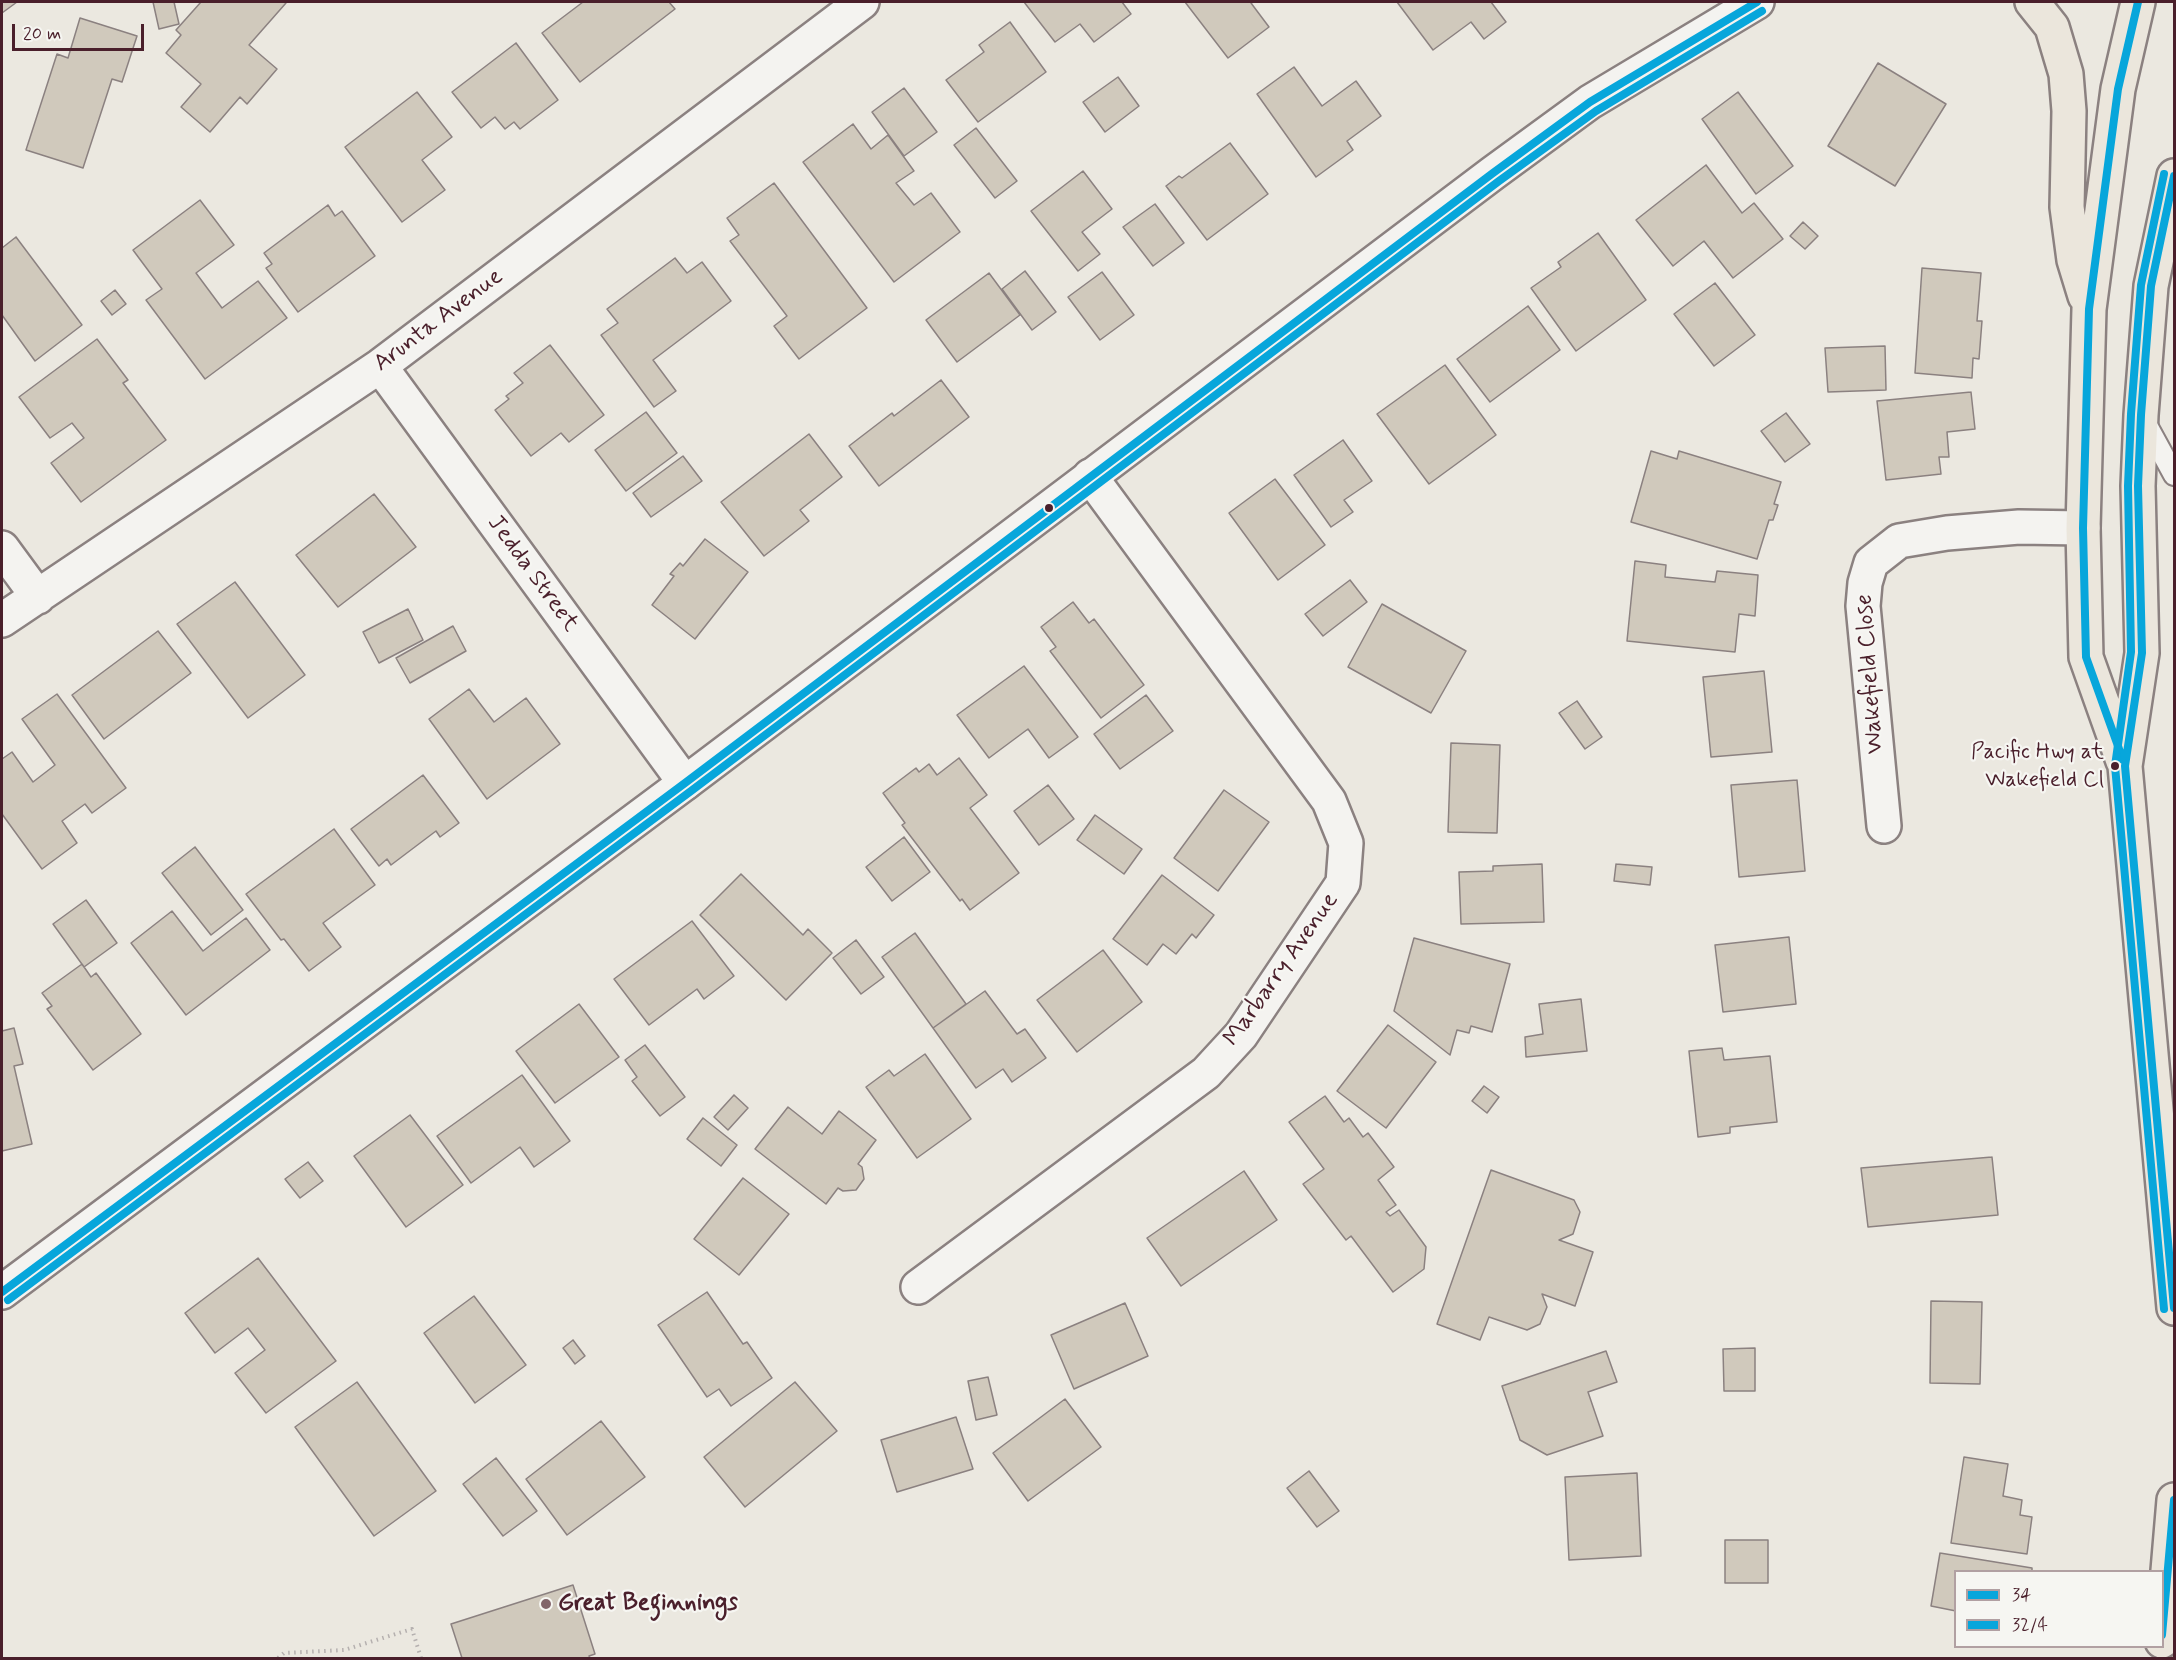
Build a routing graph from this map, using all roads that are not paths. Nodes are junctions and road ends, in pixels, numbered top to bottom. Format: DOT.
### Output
graph roads {
  1 [pos="2032,2"];
  2 [pos="2138,2"];
  3 [pos="1758,3"];
  4 [pos="845,7"];
  5 [pos="2175,176"];
  6 [pos="2089,309"];
  7 [pos="380,366"];
  8 [pos="2141,415"];
  9 [pos="1090,476"];
  10 [pos="2175,476"];
  11 [pos="2083,528"];
  12 [pos="2,548"];
  13 [pos="38,597"];
  14 [pos="2,620"];
  15 [pos="2125,766"];
  16 [pos="685,783"];
  17 [pos="1884,826"];
  18 [pos="918,1287"];
  19 [pos="2,1292"];
  20 [pos="2175,1308"];
  21 [pos="2175,1500"];
  22 [pos="2164,1629"];
  1 -- 6 [label="highway"];
  2 -- 6 [label="highway"];
  3 -- 9 [label="street"];
  4 -- 7 [label="street, Arunta Avenue"];
  5 -- 8 [label="highway"];
  6 -- 11 [label="highway"];
  7 -- 13 [label="street, Arunta Avenue"];
  7 -- 16 [label="street, Jedda Street"];
  8 -- 10 [label="lane"];
  8 -- 15 [label="highway"];
  9 -- 16 [label="street"];
  9 -- 18 [label="street, Marbarry Avenue"];
  11 -- 15 [label="highway"];
  11 -- 17 [label="street, Wakefield Close"];
  12 -- 13 [label="street"];
  13 -- 14 [label="street, Arunta Avenue"];
  15 -- 20 [label="highway"];
  16 -- 19 [label="street"];
  21 -- 22 [label="highway"];
}
